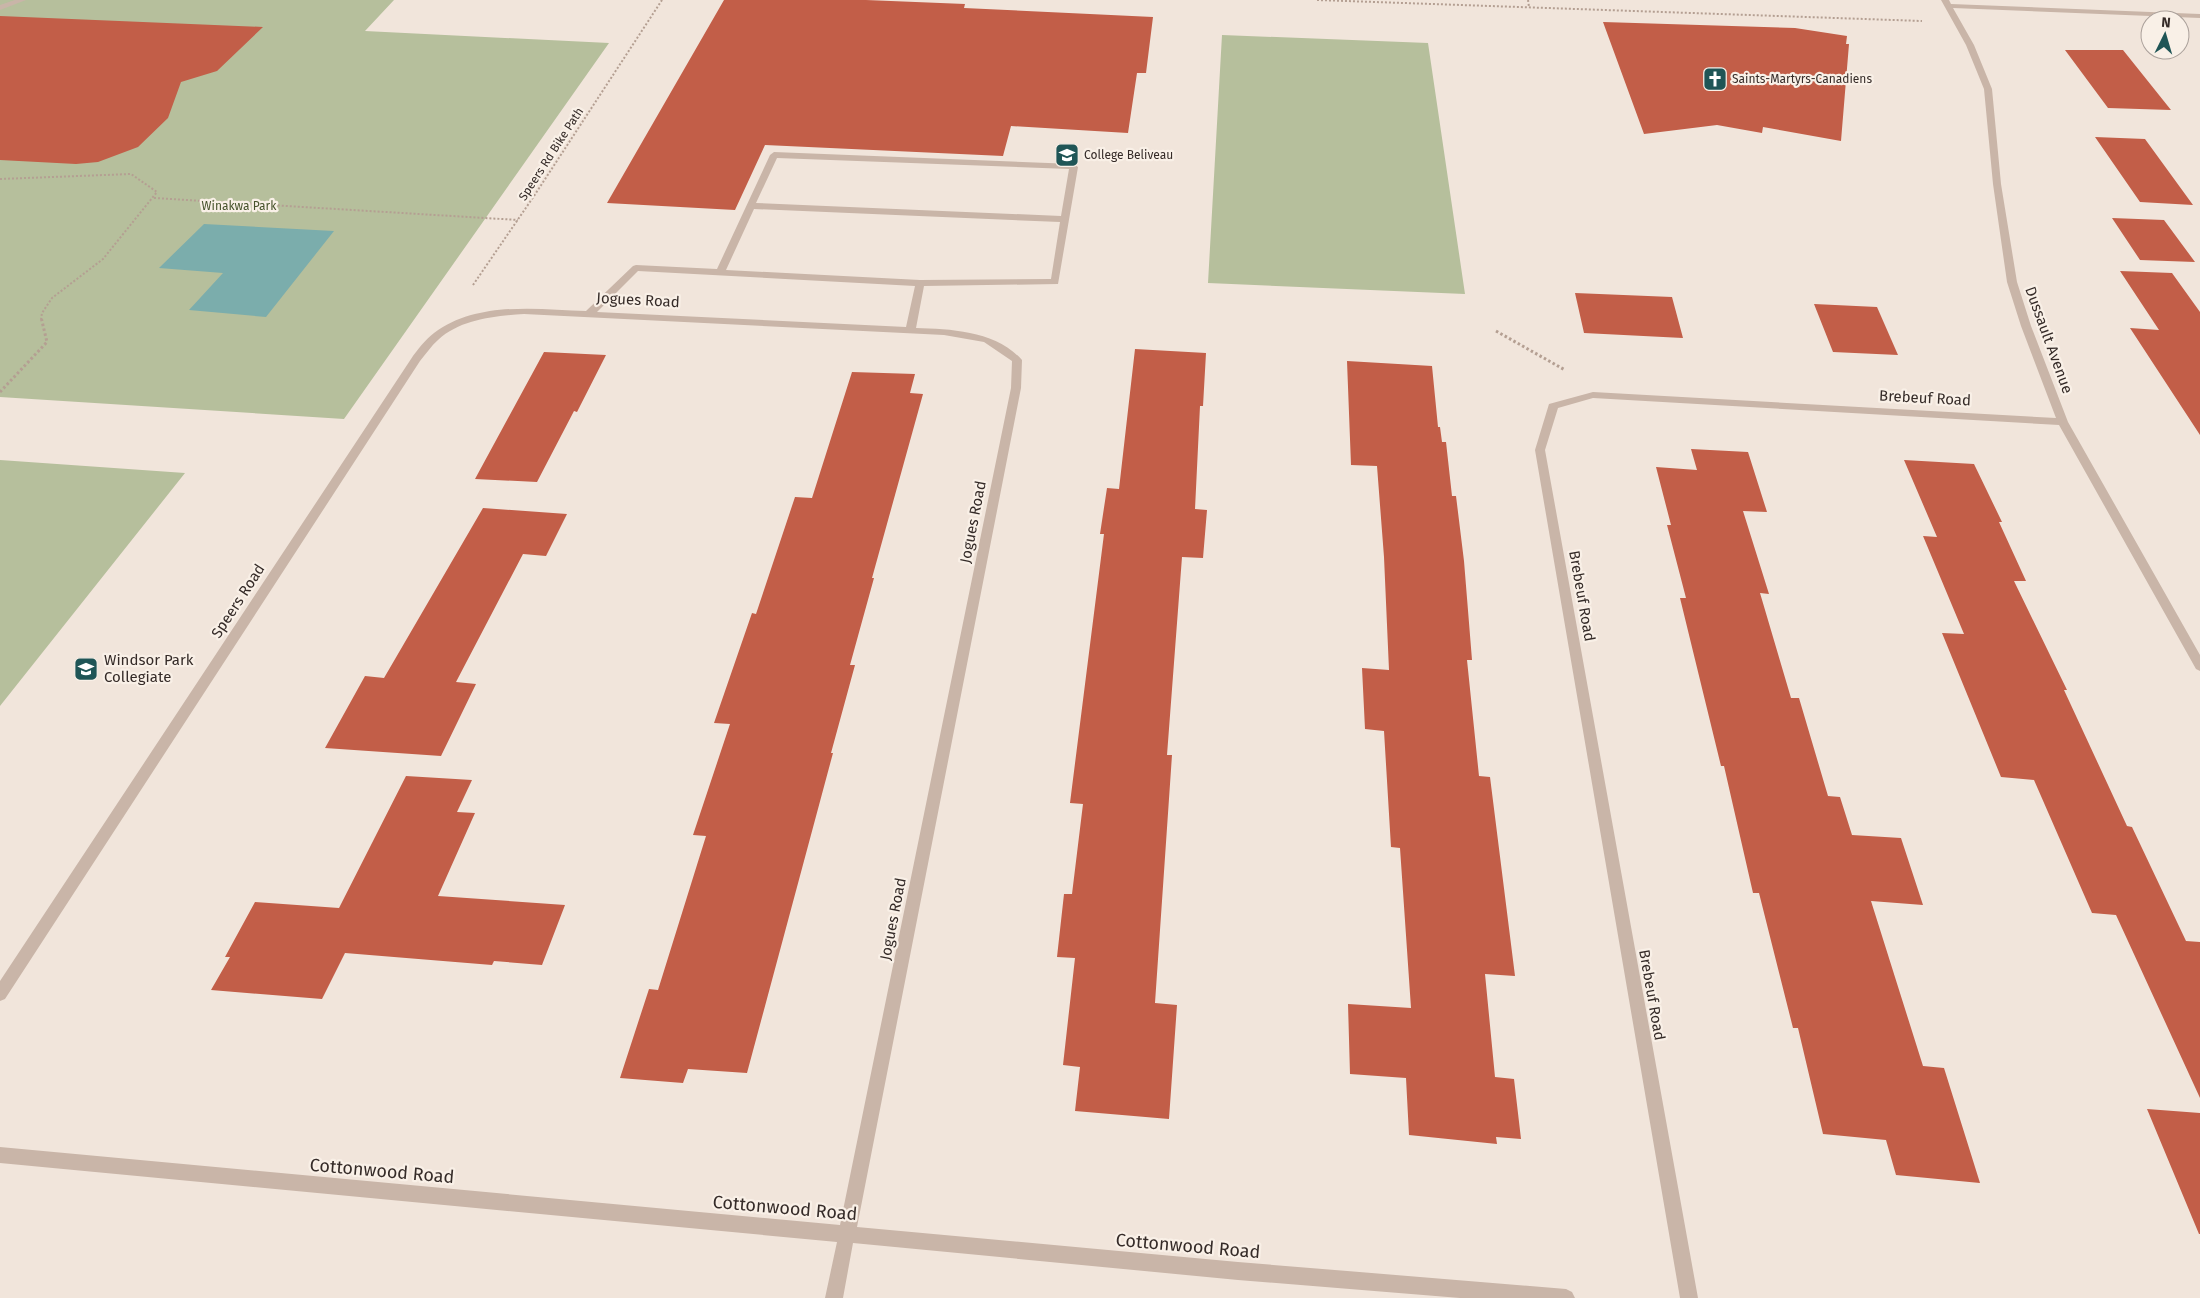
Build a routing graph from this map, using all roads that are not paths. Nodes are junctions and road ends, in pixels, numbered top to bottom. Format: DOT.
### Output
graph roads {
  1 [pos="22,0"];
  2 [pos="1947,3"];
  3 [pos="0,8"];
  4 [pos="2200,16"];
  5 [pos="751,206"];
  6 [pos="1066,219"];
  7 [pos="720,273"];
  8 [pos="920,283"];
  9 [pos="589,314"];
  10 [pos="469,318"];
  11 [pos="910,330"];
  12 [pos="2063,422"];
  13 [pos="2200,666"];
  14 [pos="0,994"];
  15 [pos="0,1155"];
  16 [pos="846,1234"];
  17 [pos="834,1298"];
  18 [pos="1566,1298"];
  19 [pos="1689,1298"];
  1 -- 3 [label="street"];
  2 -- 4 [label="street"];
  2 -- 12 [label="street, Dussault Avenue"];
  5 -- 6 [label="street"];
  5 -- 6 [label="street"];
  5 -- 7 [label="street"];
  6 -- 8 [label="street"];
  7 -- 8 [label="street"];
  7 -- 9 [label="street"];
  8 -- 11 [label="street"];
  9 -- 10 [label="street, Jogues Road"];
  9 -- 11 [label="street, Jogues Road"];
  10 -- 14 [label="street, Speers Road"];
  11 -- 16 [label="street, Jogues Road"];
  12 -- 13 [label="street, Dussault Avenue"];
  12 -- 19 [label="street, Brebeuf Road"];
  15 -- 16 [label="street, Cottonwood Road"];
  16 -- 17 [label="street"];
  16 -- 18 [label="street, Cottonwood Road"];
}
